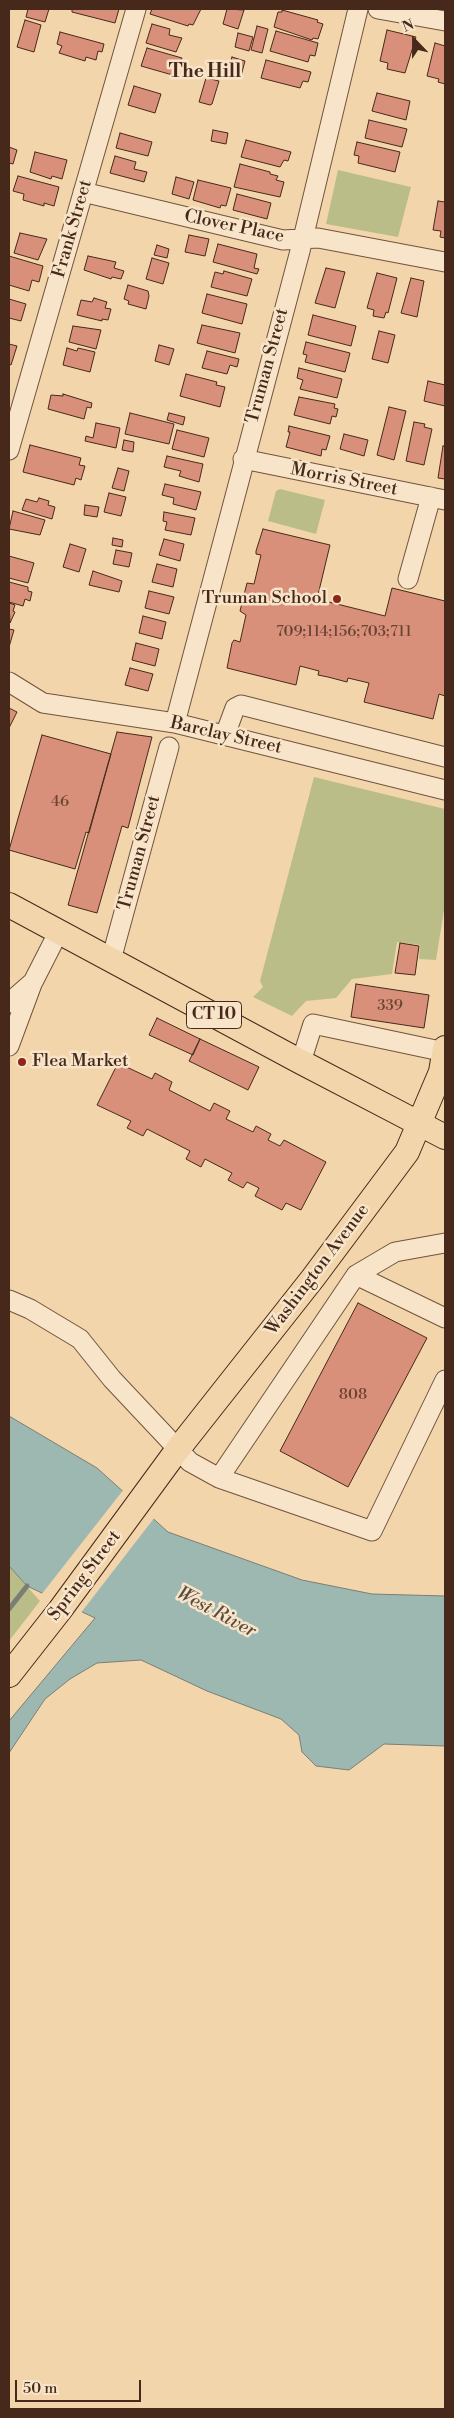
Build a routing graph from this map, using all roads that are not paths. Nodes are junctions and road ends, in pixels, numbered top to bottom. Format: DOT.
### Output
graph roads {
  1 [pos="136,9"];
  2 [pos="358,9"];
  3 [pos="378,9"];
  4 [pos="445,21"];
  5 [pos="84,192"];
  6 [pos="303,238"];
  7 [pos="445,262"];
  8 [pos="9,450"];
  9 [pos="243,459"];
  10 [pos="438,499"];
  11 [pos="408,579"];
  12 [pos="9,682"];
  13 [pos="175,723"];
  14 [pos="225,735"];
  15 [pos="168,747"];
  16 [pos="445,757"];
  17 [pos="445,790"];
  18 [pos="9,905"];
  19 [pos="59,931"];
  20 [pos="111,960"];
  21 [pos="33,982"];
  22 [pos="9,1003"];
  23 [pos="9,1046"];
  24 [pos="445,1048"];
  25 [pos="445,1052"];
  26 [pos="301,1062"];
  27 [pos="419,1124"];
  28 [pos="445,1137"];
  29 [pos="445,1243"];
  30 [pos="356,1275"];
  31 [pos="9,1300"];
  32 [pos="445,1318"];
  33 [pos="445,1380"];
  34 [pos="178,1449"];
  35 [pos="159,1475"];
  36 [pos="219,1478"];
  37 [pos="9,1675"];
  1 -- 5 [label="street, Frank Street"];
  2 -- 6 [label="street, Truman Street"];
  3 -- 4 [label="street"];
  5 -- 6 [label="street, Clover Place"];
  5 -- 8 [label="street, Frank Street"];
  6 -- 7 [label="street, Clover Place"];
  6 -- 9 [label="street, Truman Street"];
  9 -- 10 [label="street, Morris Street"];
  9 -- 13 [label="street, Truman Street"];
  10 -- 11 [label="street"];
  12 -- 13 [label="street, Barclay Street"];
  13 -- 14 [label="street, Barclay Street"];
  14 -- 16 [label="street"];
  14 -- 17 [label="street, Barclay Street"];
  15 -- 20 [label="street, Truman Street"];
  18 -- 19 [label="main road, CT 10"];
  19 -- 20 [label="main road, CT 10"];
  19 -- 21 [label="street"];
  20 -- 26 [label="main road, CT 10"];
  21 -- 22 [label="street"];
  21 -- 23 [label="street"];
  24 -- 25 [label="main road, Washington Avenue"];
  25 -- 26 [label="street"];
  25 -- 27 [label="main road, Washington Avenue"];
  26 -- 27 [label="main road, CT 10"];
  27 -- 28 [label="main road, CT 10"];
  27 -- 34 [label="main road, Washington Avenue"];
  29 -- 30 [label="street"];
  30 -- 32 [label="street"];
  30 -- 36 [label="street"];
  31 -- 34 [label="street"];
  33 -- 36 [label="street"];
  34 -- 35 [label="main road, Washington Avenue"];
  34 -- 36 [label="street"];
  35 -- 37 [label="main road, Spring Street"];
}
